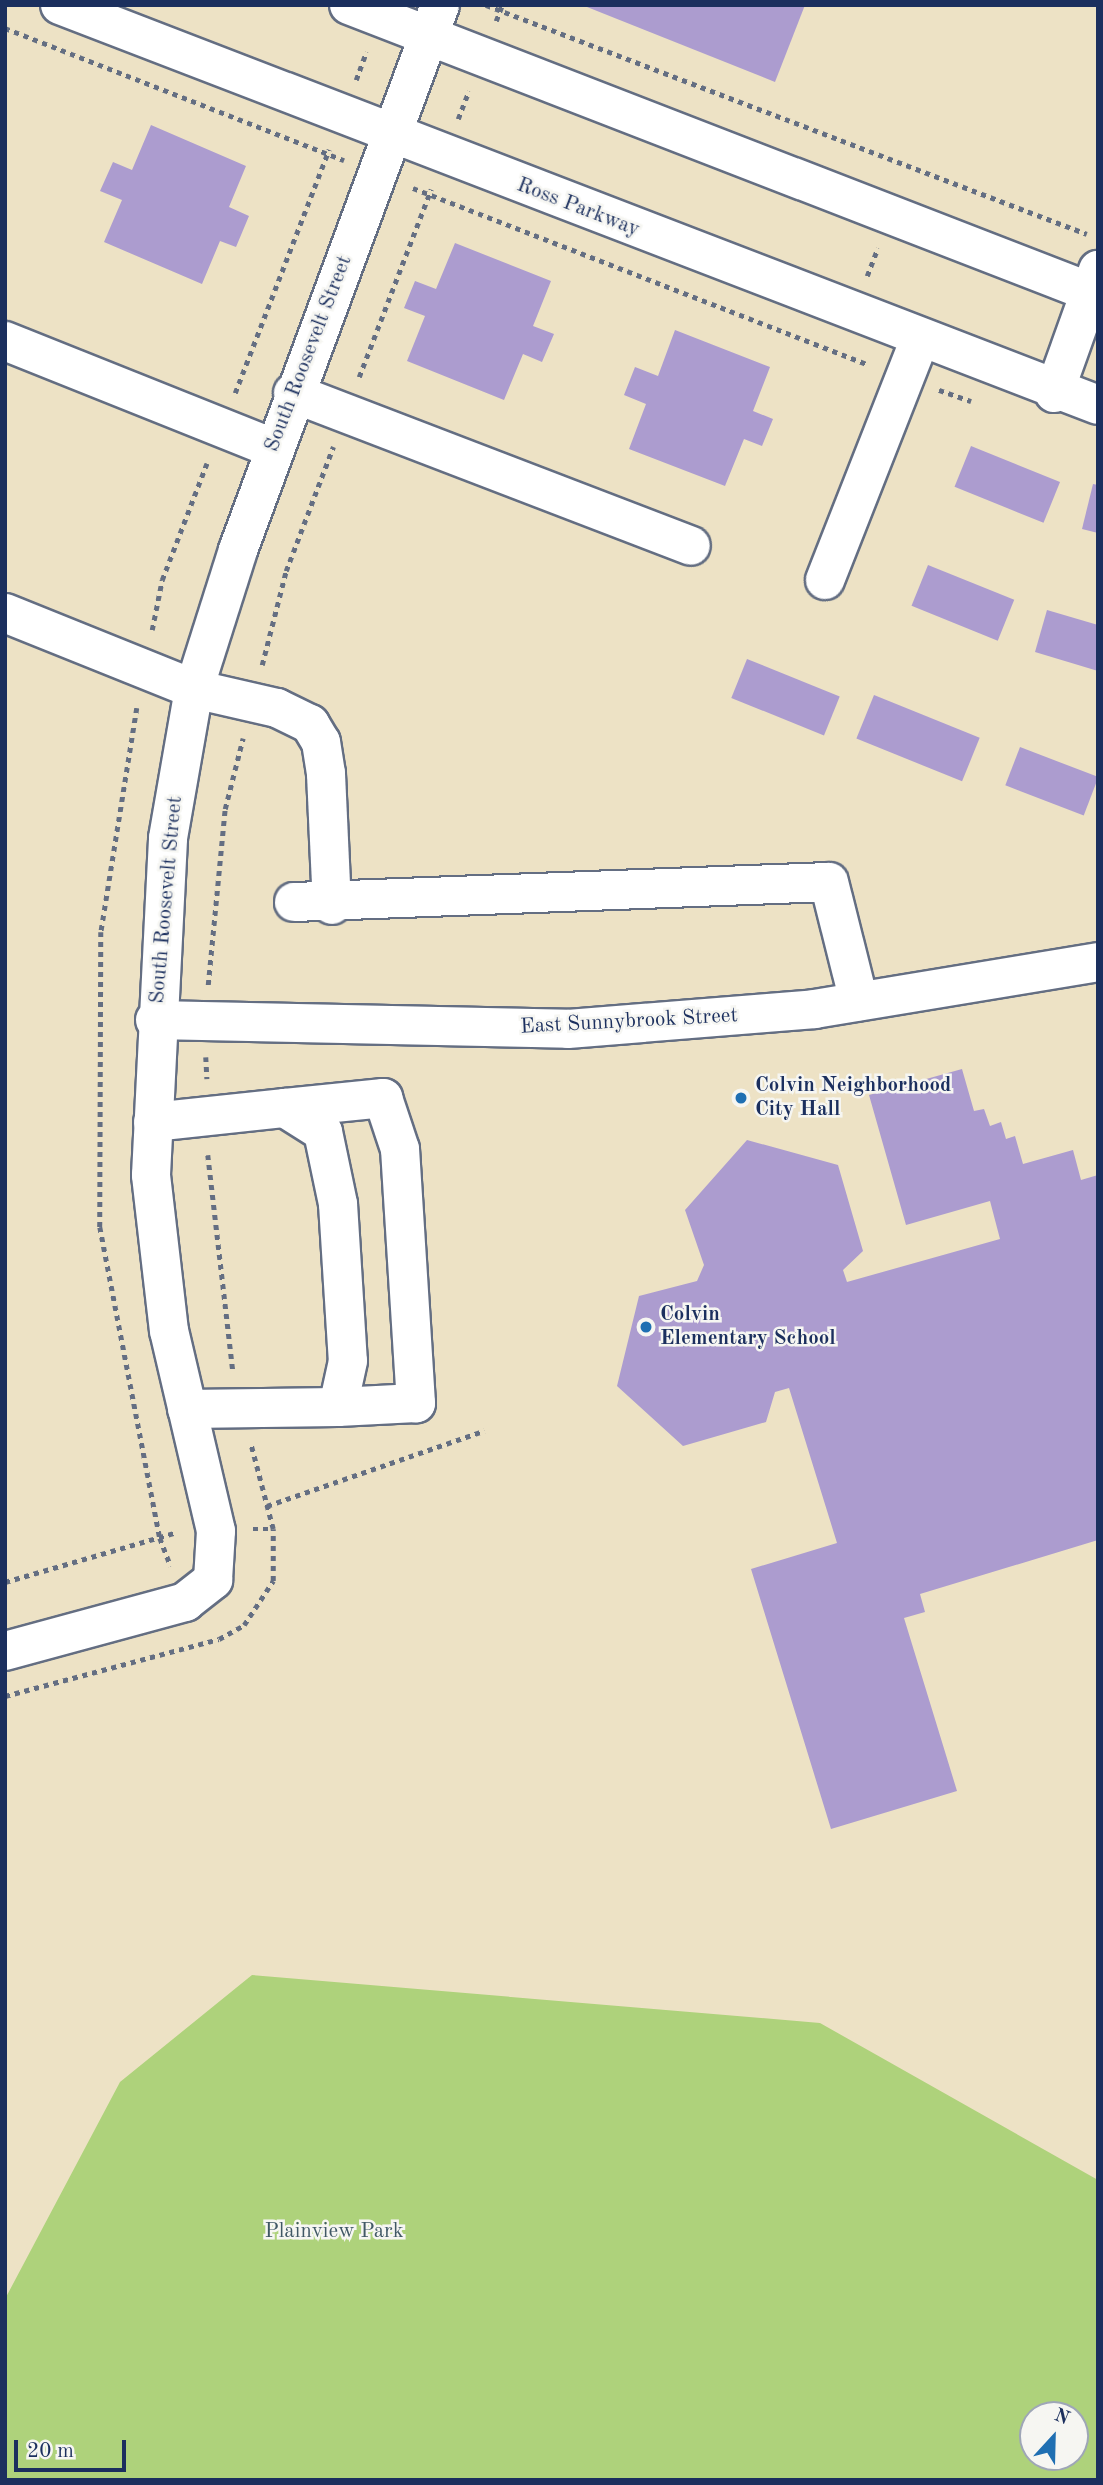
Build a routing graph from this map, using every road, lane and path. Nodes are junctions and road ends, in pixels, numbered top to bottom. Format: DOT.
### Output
graph roads {
  1 [pos="60,5"];
  2 [pos="349,5"];
  3 [pos="486,5"];
  4 [pos="434,20"];
  5 [pos="5,29"];
  6 [pos="393,135"];
  7 [pos="378,174"];
  8 [pos="891,215"];
  9 [pos="1098,238"];
  10 [pos="1095,286"];
  11 [pos="851,314"];
  12 [pos="5,341"];
  13 [pos="919,341"];
  14 [pos="904,379"];
  15 [pos="293,393"];
  16 [pos="1054,393"];
  17 [pos="981,404"];
  18 [pos="1098,405"];
  19 [pos="272,448"];
  20 [pos="691,546"];
  21 [pos="825,580"];
  22 [pos="5,613"];
  23 [pos="194,689"];
  24 [pos="294,902"];
  25 [pos="332,905"];
  26 [pos="1098,962"];
  27 [pos="859,1001"];
  28 [pos="155,1020"];
  29 [pos="285,1108"];
  30 [pos="153,1122"];
  31 [pos="338,1407"];
  32 [pos="187,1409"];
  33 [pos="484,1431"];
  34 [pos="267,1506"];
  35 [pos="273,1529"];
  36 [pos="216,1531"];
  37 [pos="5,1582"];
  38 [pos="5,1651"];
  1 -- 6 [label="street, Ross Parkway"];
  2 -- 4 [label="street"];
  3 -- 9 [label="path"];
  4 -- 6 [label="street, South Roosevelt Street"];
  4 -- 8 [label="street"];
  5 -- 7 [label="path"];
  6 -- 7 [label="street, South Roosevelt Street"];
  6 -- 11 [label="street, Ross Parkway"];
  7 -- 14 [label="path"];
  7 -- 15 [label="street, South Roosevelt Street"];
  8 -- 10 [label="street"];
  8 -- 11 [label="path"];
  10 -- 16 [label="street"];
  11 -- 13 [label="street, Ross Parkway"];
  12 -- 19 [label="street"];
  13 -- 14 [label="street"];
  13 -- 16 [label="street, Ross Parkway"];
  14 -- 17 [label="path"];
  14 -- 21 [label="street"];
  15 -- 19 [label="street, South Roosevelt Street"];
  15 -- 20 [label="street"];
  16 -- 18 [label="street, Ross Parkway"];
  19 -- 23 [label="street, South Roosevelt Street"];
  22 -- 23 [label="street"];
  23 -- 25 [label="street"];
  23 -- 28 [label="street, South Roosevelt Street"];
  24 -- 25 [label="street"];
  25 -- 27 [label="street"];
  26 -- 27 [label="street, East Sunnybrook Street"];
  27 -- 28 [label="street, East Sunnybrook Street"];
  28 -- 30 [label="street, South Roosevelt Street"];
  29 -- 30 [label="street"];
  29 -- 31 [label="street"];
  29 -- 31 [label="street"];
  30 -- 32 [label="street, South Roosevelt Street"];
  31 -- 32 [label="street"];
  32 -- 36 [label="street, South Roosevelt Street"];
  33 -- 34 [label="path"];
  35 -- 36 [label="path"];
  36 -- 37 [label="path"];
  36 -- 38 [label="street, South Roosevelt Street"];
}
